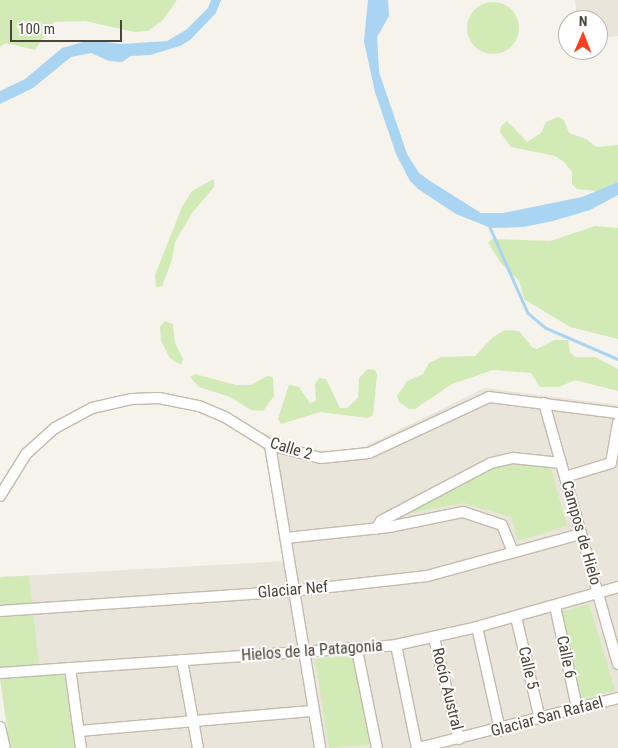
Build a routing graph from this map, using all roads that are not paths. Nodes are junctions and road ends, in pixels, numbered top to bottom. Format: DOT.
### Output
graph roads {
  1 [pos="544,403"];
  2 [pos="618,413"];
  3 [pos="618,423"];
  4 [pos="270,445"];
  5 [pos="561,463"];
  6 [pos="614,466"];
  7 [pos="565,478"];
  8 [pos="0,496"];
  9 [pos="376,529"];
  10 [pos="581,534"];
  11 [pos="286,538"];
  12 [pos="513,552"];
  13 [pos="618,588"];
  14 [pos="294,591"];
  15 [pos="598,594"];
  16 [pos="555,606"];
  17 [pos="0,611"];
  18 [pos="516,617"];
  19 [pos="477,627"];
  20 [pos="434,638"];
  21 [pos="396,645"];
  22 [pos="357,650"];
  23 [pos="304,653"];
  24 [pos="182,660"];
  25 [pos="618,664"];
  26 [pos="70,668"];
  27 [pos="0,673"];
  28 [pos="618,698"];
  29 [pos="577,708"];
  30 [pos="314,711"];
  31 [pos="540,719"];
  32 [pos="193,721"];
  33 [pos="0,727"];
  34 [pos="500,730"];
  35 [pos="78,731"];
  36 [pos="459,739"];
  37 [pos="5,748"];
  38 [pos="81,748"];
  39 [pos="198,748"];
  40 [pos="320,748"];
  41 [pos="377,748"];
  42 [pos="417,748"];
  1 -- 2 [label="street, Calle 2"];
  1 -- 4 [label="street, Calle 2"];
  1 -- 5 [label="street, Campos de Hielo"];
  3 -- 6 [label="street"];
  4 -- 8 [label="street, Calle 2"];
  4 -- 11 [label="street"];
  5 -- 7 [label="street, Campos de Hielo"];
  5 -- 9 [label="street"];
  6 -- 7 [label="street"];
  7 -- 10 [label="street, Campos de Hielo"];
  9 -- 11 [label="street"];
  9 -- 12 [label="street"];
  10 -- 12 [label="street, Glaciar Nef"];
  10 -- 15 [label="street, Campos de Hielo"];
  11 -- 14 [label="street"];
  12 -- 14 [label="street, Glaciar Nef"];
  13 -- 15 [label="street, Hielos de la Patagonia"];
  14 -- 17 [label="street, Glaciar Nef"];
  14 -- 23 [label="street"];
  15 -- 16 [label="street, Hielos de la Patagonia"];
  15 -- 25 [label="street, Campos de Hielo"];
  16 -- 18 [label="street, Hielos de la Patagonia"];
  16 -- 29 [label="street, Calle 6"];
  18 -- 19 [label="street, Hielos de la Patagonia"];
  18 -- 31 [label="street, Calle 5"];
  19 -- 20 [label="street, Hielos de la Patagonia"];
  19 -- 34 [label="street"];
  20 -- 21 [label="street, Hielos de la Patagonia"];
  20 -- 36 [label="street, Rocío Austral"];
  21 -- 22 [label="street, Hielos de la Patagonia"];
  21 -- 42 [label="street"];
  22 -- 23 [label="street, Hielos de la Patagonia"];
  22 -- 41 [label="street"];
  23 -- 24 [label="street, Hielos de la Patagonia"];
  23 -- 30 [label="street"];
  24 -- 26 [label="street, Hielos de la Patagonia"];
  24 -- 32 [label="street"];
  26 -- 27 [label="street, Hielos de la Patagonia"];
  26 -- 35 [label="street"];
  28 -- 29 [label="street, Glaciar San Rafael"];
  29 -- 31 [label="street, Glaciar San Rafael"];
  30 -- 32 [label="street"];
  30 -- 40 [label="street"];
  31 -- 34 [label="street, Glaciar San Rafael"];
  32 -- 35 [label="street"];
  32 -- 39 [label="street"];
  33 -- 37 [label="street"];
  34 -- 36 [label="street, Glaciar San Rafael"];
  35 -- 38 [label="street"];
  36 -- 42 [label="street, Glaciar San Rafael"];
}
